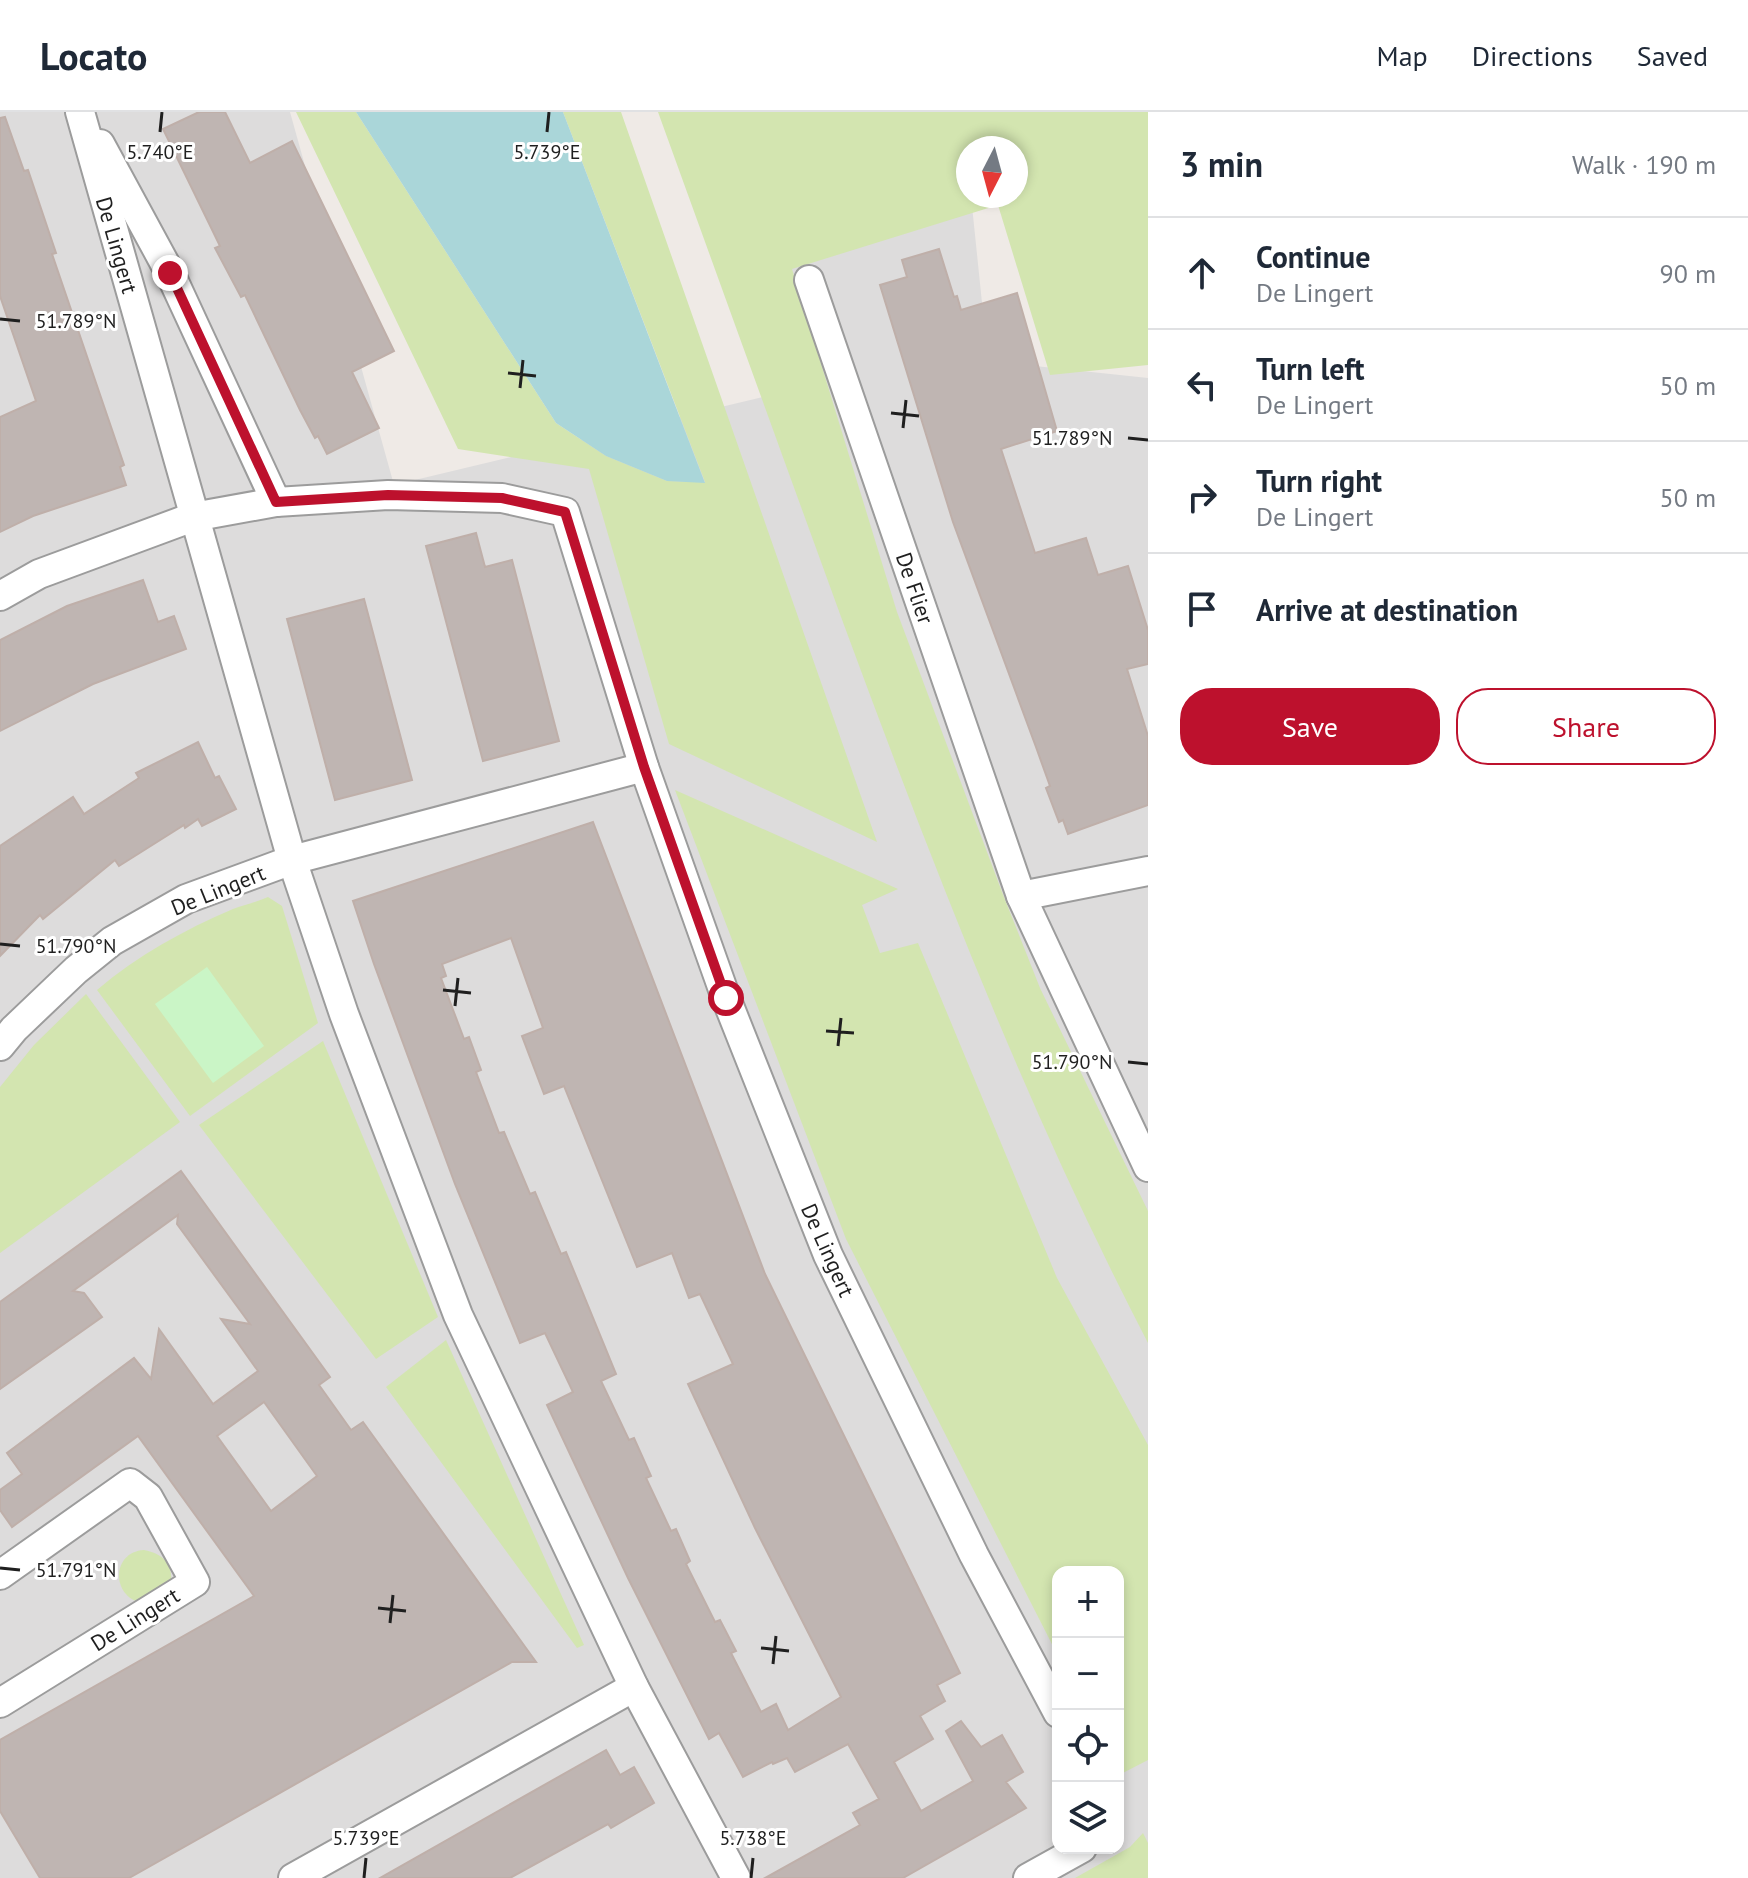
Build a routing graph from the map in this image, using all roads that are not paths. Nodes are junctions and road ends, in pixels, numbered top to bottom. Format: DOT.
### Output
graph roads {
  1 [pos="82,112"];
  2 [pos="809,280"];
  3 [pos="276,502"];
  4 [pos="193,517"];
  5 [pos="0,596"];
  6 [pos="644,767"];
  7 [pos="292,860"];
  8 [pos="1148,871"];
  9 [pos="1021,896"];
  10 [pos="0,1046"];
  11 [pos="1148,1167"];
  12 [pos="0,1575"];
  13 [pos="634,1687"];
  14 [pos="0,1703"];
  15 [pos="1056,1710"];
  16 [pos="1071,1854"];
  17 [pos="293,1878"];
  18 [pos="736,1878"];
  19 [pos="1028,1878"];
  1 -- 3 [label="street, De Lingert"];
  1 -- 4 [label="street, De Lingert"];
  2 -- 9 [label="street, De Flier"];
  3 -- 4 [label="street, De Lingert"];
  3 -- 6 [label="street, De Lingert"];
  4 -- 5 [label="street, De Lingert"];
  4 -- 7 [label="street, De Lingert"];
  6 -- 7 [label="street, De Lingert"];
  6 -- 15 [label="street, De Lingert"];
  7 -- 10 [label="street, De Lingert"];
  7 -- 13 [label="street, De Lingert"];
  8 -- 9 [label="street"];
  9 -- 11 [label="street, De Flier"];
  12 -- 14 [label="street, De Lingert"];
  13 -- 17 [label="street"];
  13 -- 18 [label="street, De Lingert"];
  16 -- 19 [label="street"];
}
